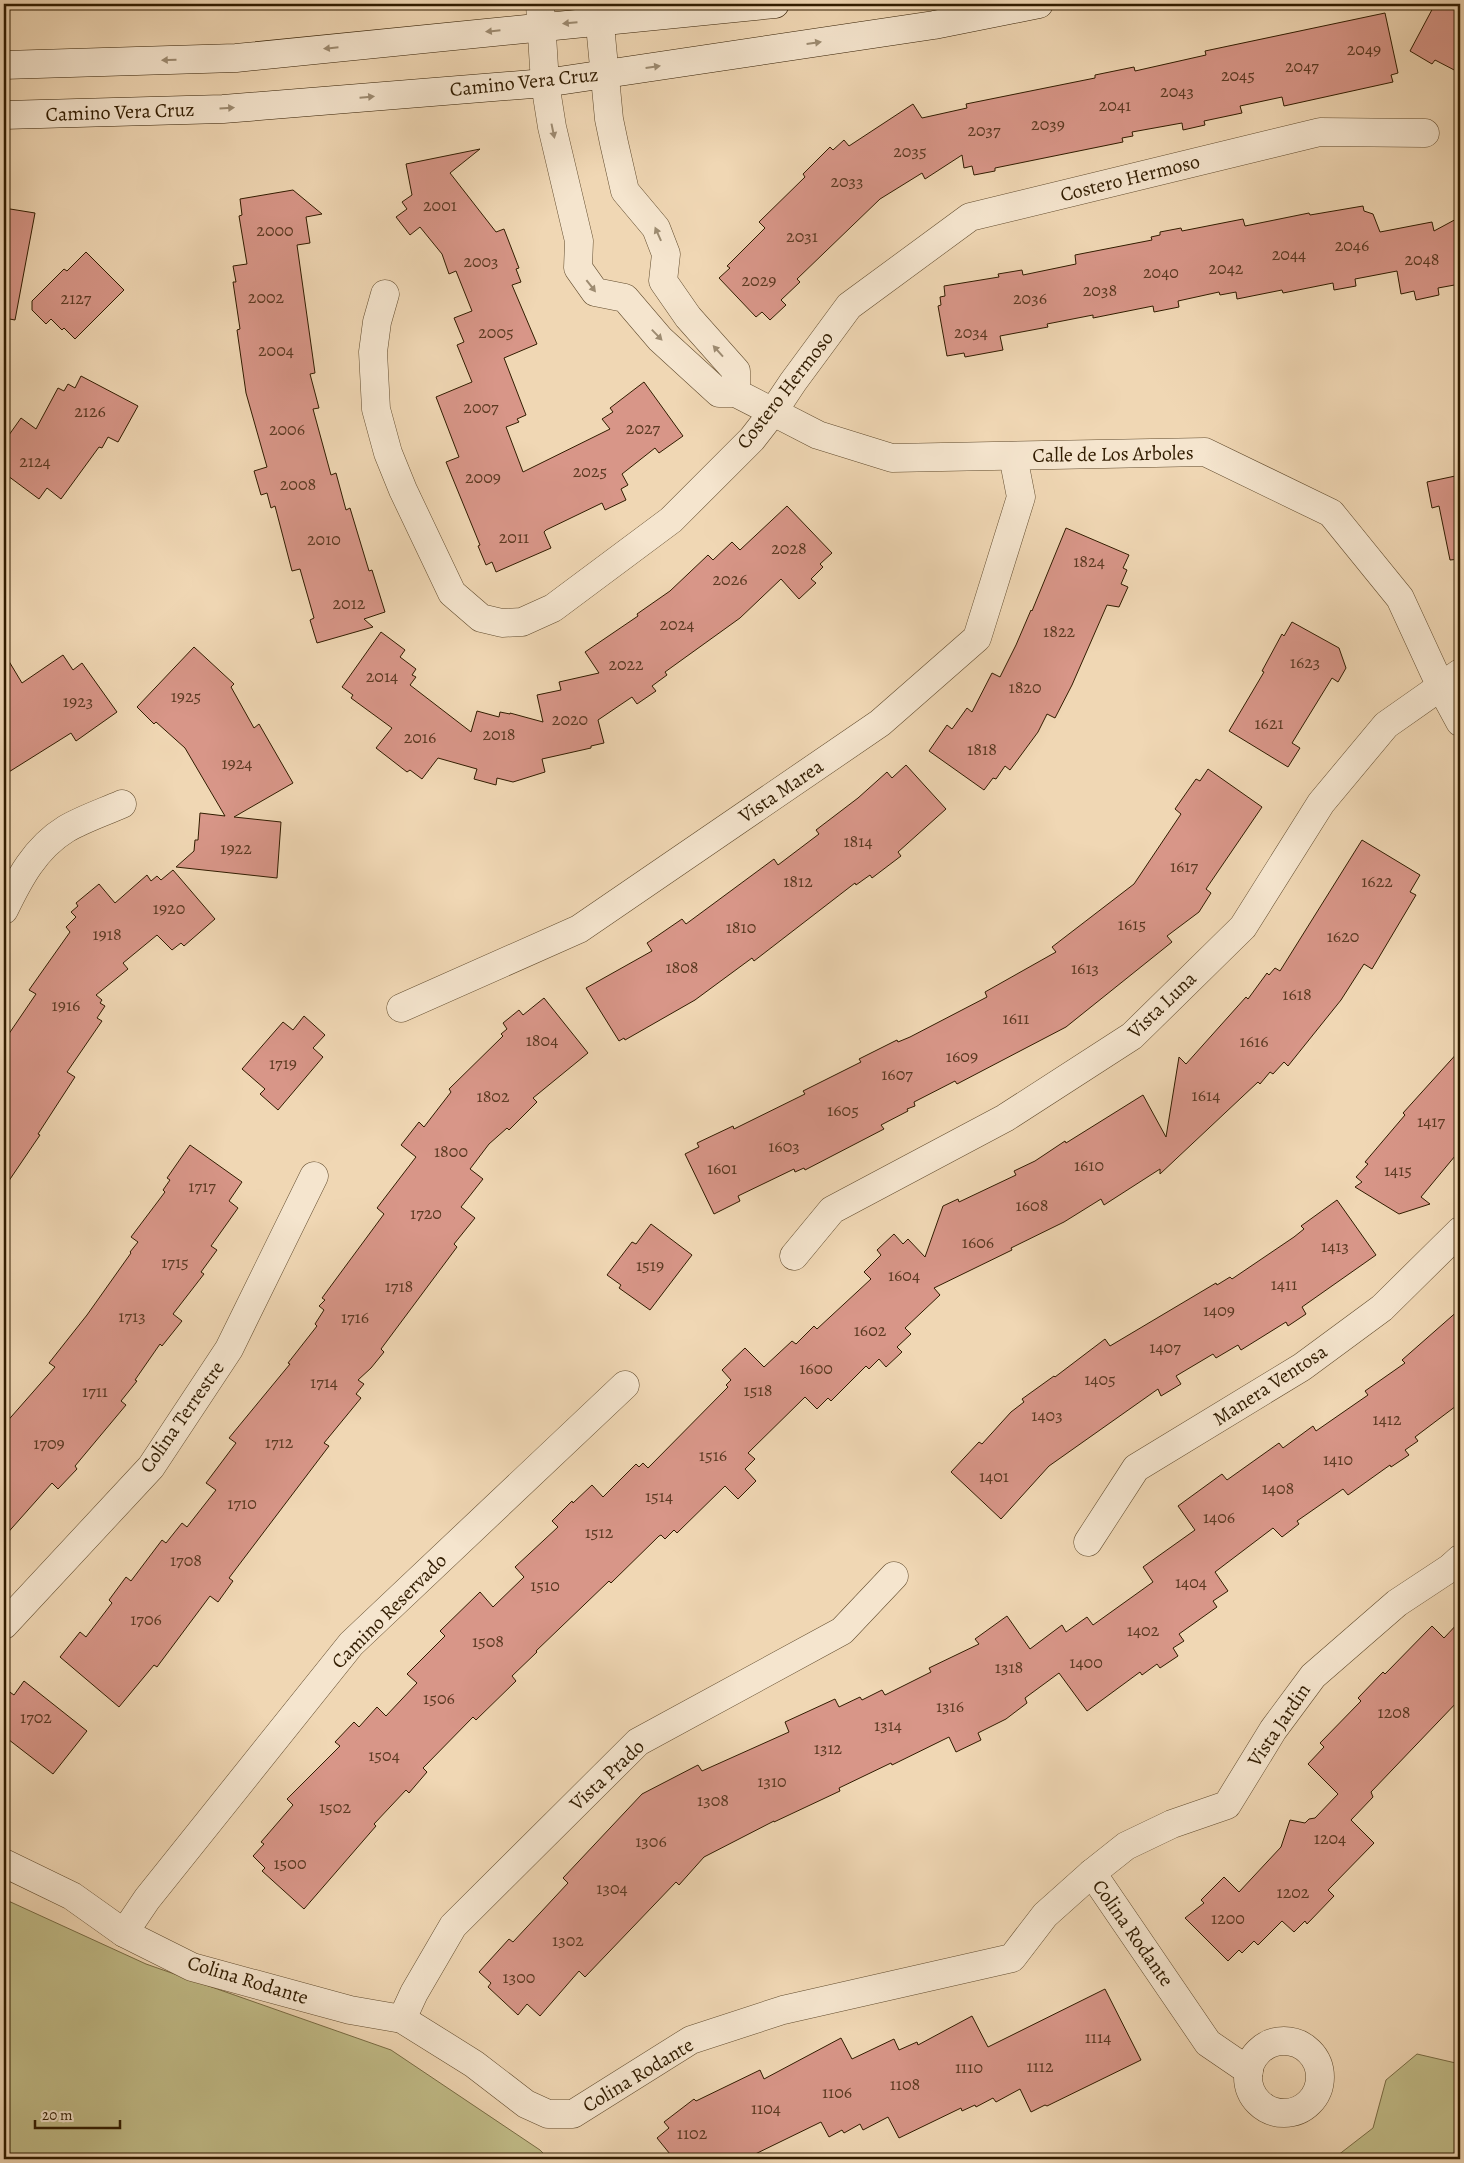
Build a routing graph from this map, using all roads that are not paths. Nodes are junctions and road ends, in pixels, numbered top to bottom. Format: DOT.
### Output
graph roads {
  1 [pos="775,4"];
  2 [pos="1039,4"];
  3 [pos="598,12"];
  4 [pos="541,15"];
  5 [pos="4,65"];
  6 [pos="605,74"];
  7 [pos="545,83"];
  8 [pos="4,115"];
  9 [pos="1425,133"];
  10 [pos="663,281"];
  11 [pos="385,294"];
  12 [pos="626,298"];
  13 [pos="736,393"];
  14 [pos="773,412"];
  15 [pos="1013,456"];
  16 [pos="1450,680"];
  17 [pos="1460,722"];
  18 [pos="122,804"];
  19 [pos="4,910"];
  20 [pos="402,1008"];
  21 [pos="314,1176"];
  22 [pos="1460,1231"];
  23 [pos="794,1256"];
  24 [pos="625,1385"];
  25 [pos="1088,1542"];
  26 [pos="1460,1559"];
  27 [pos="894,1576"];
  28 [pos="4,1625"];
  29 [pos="4,1863"];
  30 [pos="1092,1873"];
  31 [pos="124,1933"];
  32 [pos="402,2019"];
  33 [pos="1249,2070"];
  1 -- 3 [label="street"];
  6 -- 2 [label="street, Camino Vera Cruz, one-way"];
  3 -- 4 [label="street, one-way"];
  3 -- 6 [label="street"];
  4 -- 5 [label="street, one-way"];
  4 -- 7 [label="street"];
  6 -- 7 [label="street, Camino Vera Cruz"];
  10 -- 6 [label="street, one-way"];
  8 -- 7 [label="street, Camino Vera Cruz, one-way"];
  7 -- 12 [label="street, one-way"];
  9 -- 14 [label="street, Costero Hermoso"];
  10 -- 12 [label="street"];
  13 -- 10 [label="street, one-way"];
  11 -- 14 [label="street, Costero Hermoso"];
  12 -- 13 [label="street, one-way"];
  13 -- 14 [label="street, Calle de Los Arboles"];
  14 -- 15 [label="street, Calle de Los Arboles"];
  15 -- 16 [label="street, Calle de Los Arboles"];
  15 -- 20 [label="street, Vista Marea"];
  16 -- 17 [label="street, Calle de Los Arboles"];
  16 -- 23 [label="street, Vista Luna"];
  18 -- 19 [label="street"];
  21 -- 28 [label="street, Colina Terrestre"];
  22 -- 25 [label="street, Manera Ventosa"];
  24 -- 31 [label="street, Camino Reservado"];
  26 -- 30 [label="street, Vista Jardin"];
  27 -- 32 [label="street, Vista Prado"];
  29 -- 31 [label="street, Colina Rodante"];
  30 -- 32 [label="street, Colina Rodante"];
  30 -- 33 [label="street, Colina Rodante"];
  31 -- 32 [label="street, Colina Rodante"];
}
